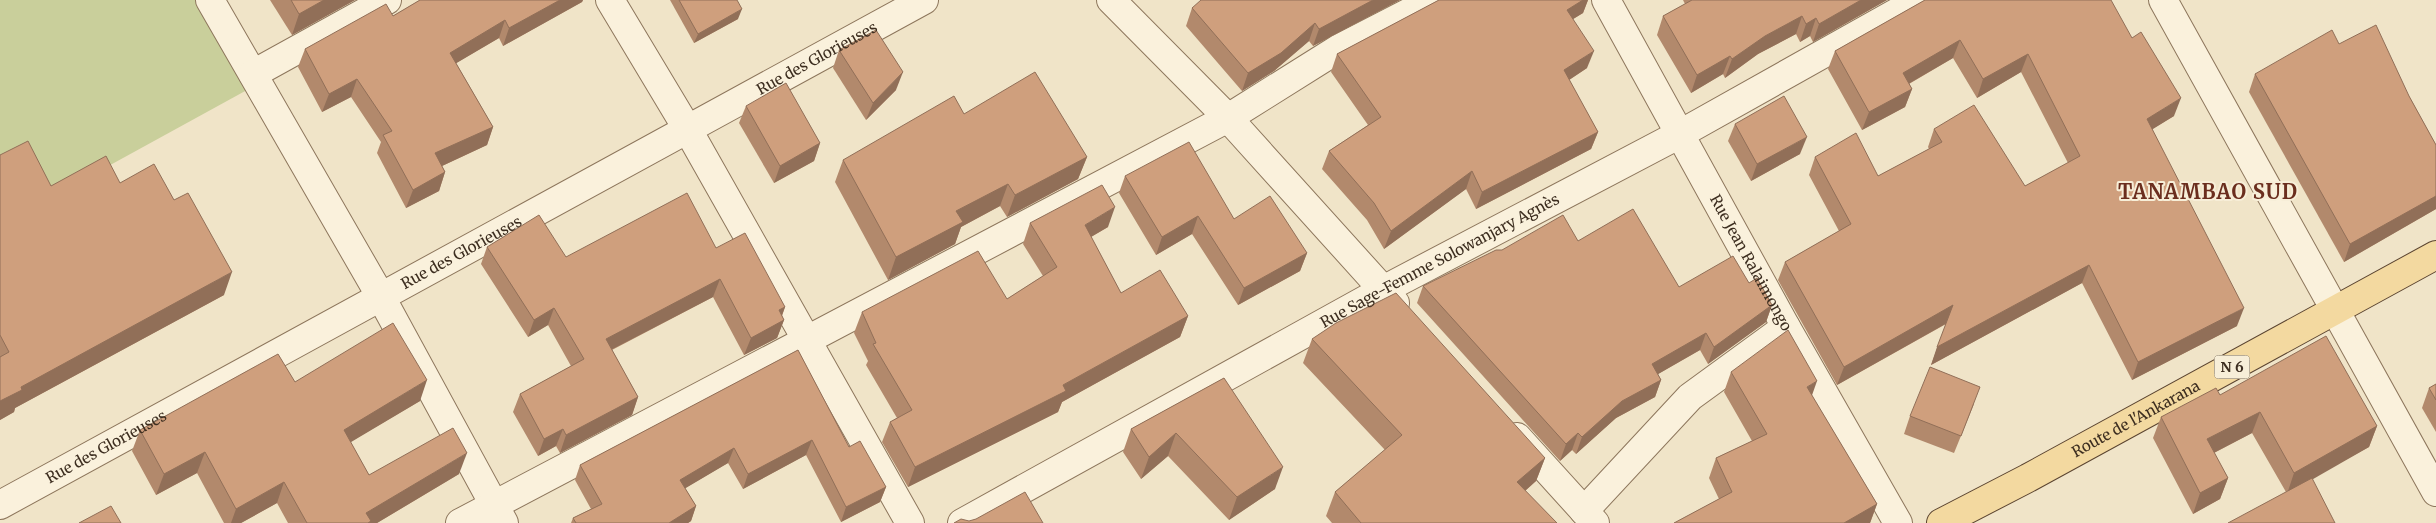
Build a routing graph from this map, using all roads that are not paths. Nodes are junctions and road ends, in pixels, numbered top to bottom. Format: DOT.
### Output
graph roads {
  1 [pos="210,0"];
  2 [pos="388,0"];
  3 [pos="610,0"];
  4 [pos="924,0"];
  5 [pos="1111,0"];
  6 [pos="1434,0"];
  7 [pos="1606,0"];
  8 [pos="1919,0"];
  9 [pos="2163,0"];
  10 [pos="253,74"];
  11 [pos="1228,118"];
  12 [pos="688,130"];
  13 [pos="1680,134"];
  14 [pos="2436,255"];
  15 [pos="1383,290"];
  16 [pos="381,298"];
  17 [pos="2335,310"];
  18 [pos="1410,319"];
  19 [pos="1786,327"];
  20 [pos="807,340"];
  21 [pos="1503,422"];
  22 [pos="2436,492"];
  23 [pos="0,505"];
  24 [pos="499,514"];
  25 [pos="1589,517"];
  26 [pos="460,523"];
  27 [pos="910,523"];
  28 [pos="962,523"];
  29 [pos="1898,523"];
  30 [pos="1941,523"];
  1 -- 10 [label="street"];
  2 -- 10 [label="street"];
  3 -- 12 [label="street"];
  4 -- 12 [label="street, Rue des Glorieuses"];
  5 -- 11 [label="street"];
  6 -- 11 [label="street"];
  7 -- 13 [label="street, Rue Jean Ralaimongo"];
  8 -- 13 [label="street, Rue Sage-Femme Solowanjary Agnès"];
  9 -- 17 [label="street"];
  10 -- 16 [label="street"];
  11 -- 15 [label="street"];
  11 -- 20 [label="street"];
  12 -- 16 [label="street, Rue des Glorieuses"];
  12 -- 20 [label="street"];
  13 -- 15 [label="street, Rue Sage-Femme Solowanjary Agnès"];
  13 -- 19 [label="street, Rue Jean Ralaimongo"];
  14 -- 17 [label="main road, Route de l'Ankarana / N 6"];
  15 -- 18 [label="street"];
  15 -- 28 [label="street, Rue Sage-Femme Solowanjary Agnès"];
  16 -- 23 [label="street, Rue des Glorieuses"];
  16 -- 24 [label="street"];
  17 -- 22 [label="street"];
  17 -- 30 [label="main road, Route de l'Ankarana / N 6"];
  19 -- 25 [label="street"];
  19 -- 29 [label="street, Rue Jean Ralaimongo"];
  20 -- 24 [label="street"];
  20 -- 27 [label="street"];
  21 -- 25 [label="street"];
  24 -- 26 [label="street"];
}
